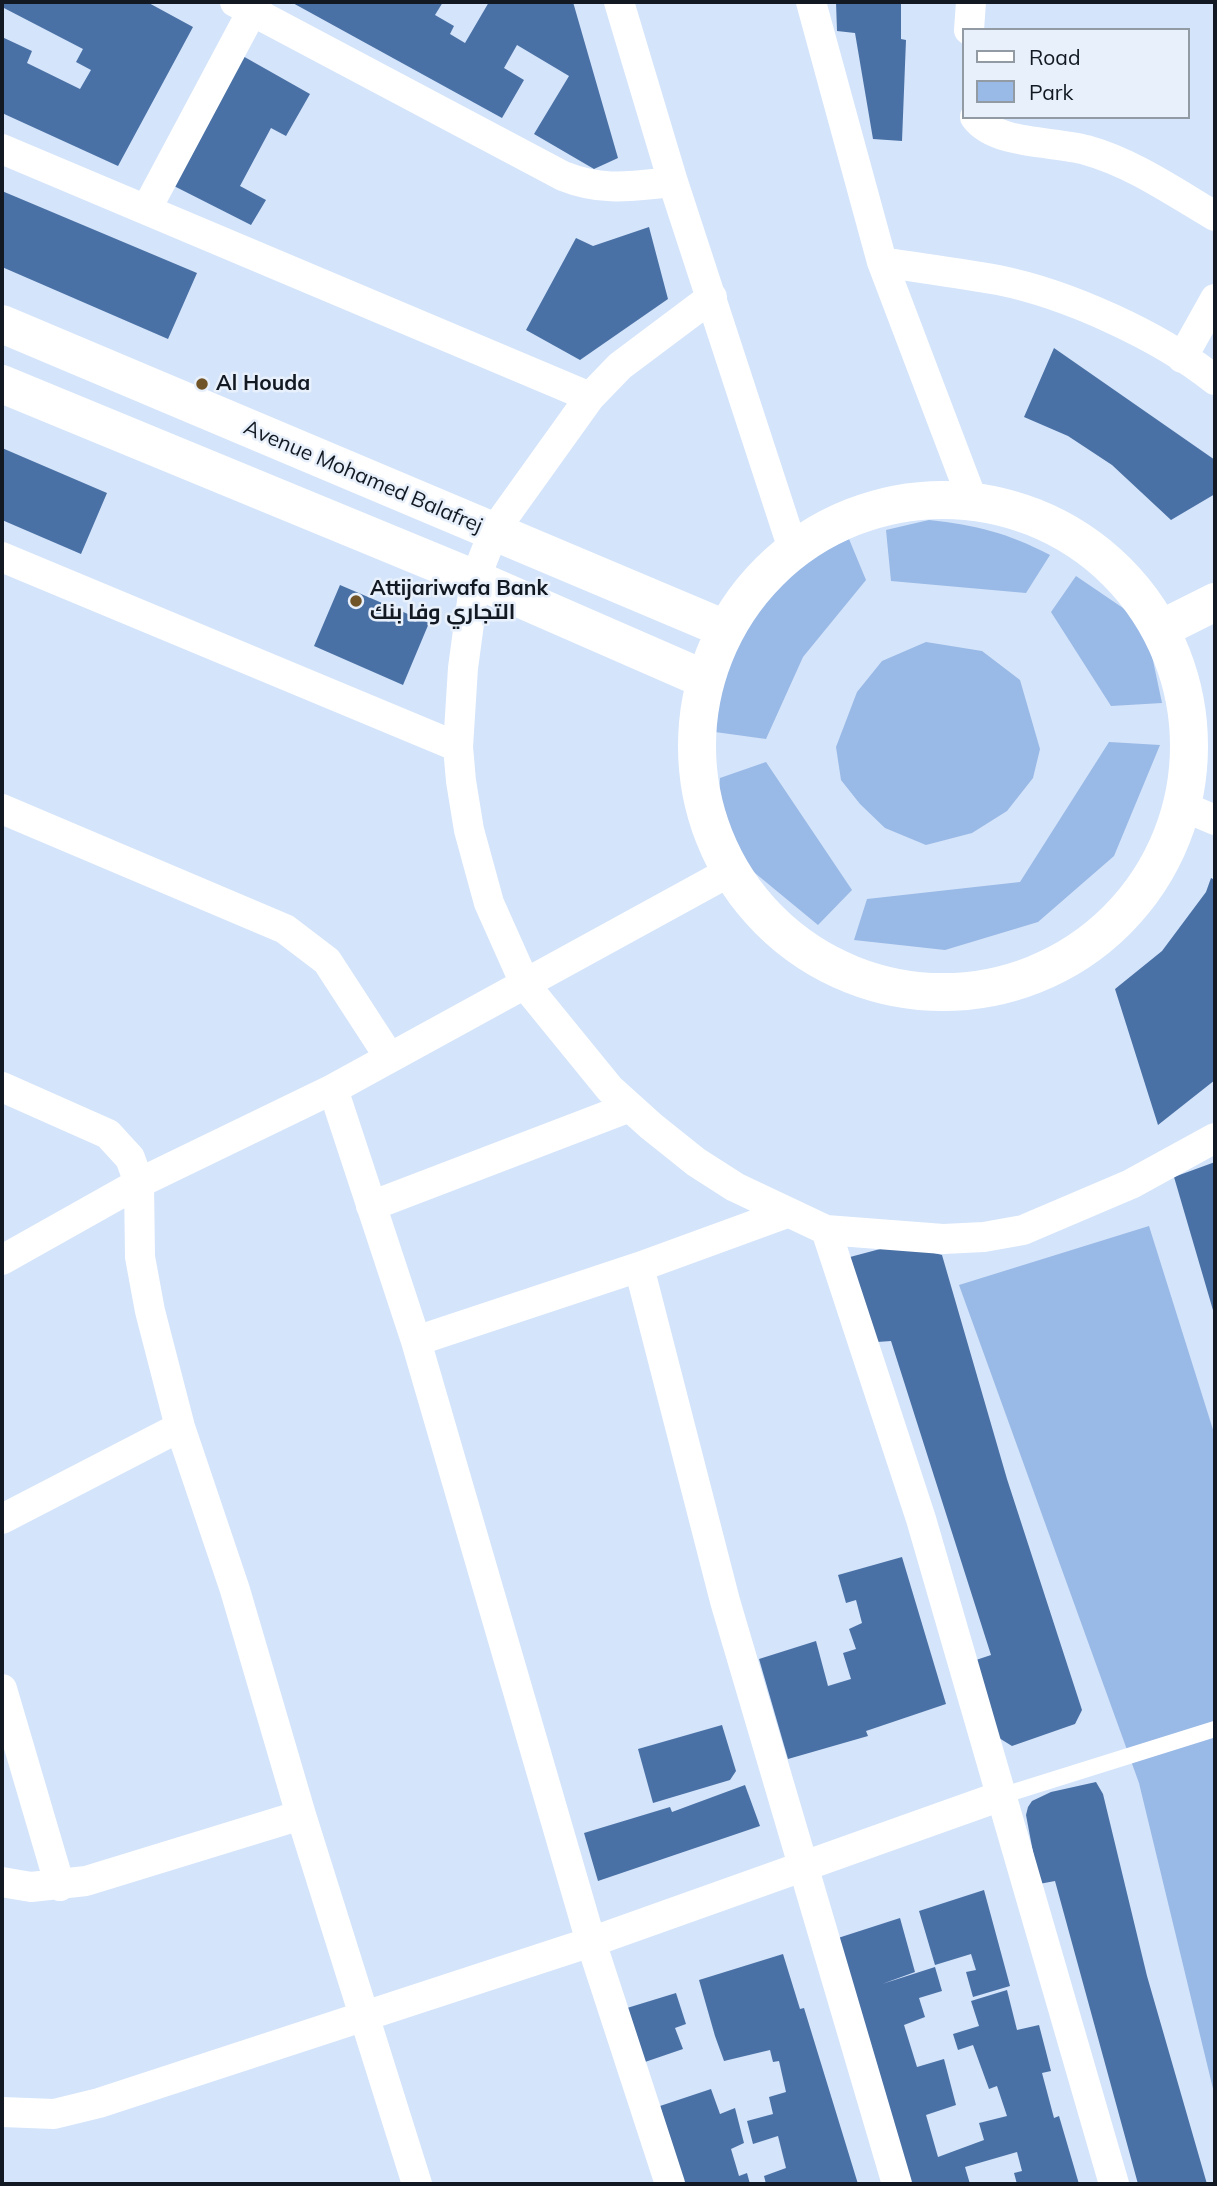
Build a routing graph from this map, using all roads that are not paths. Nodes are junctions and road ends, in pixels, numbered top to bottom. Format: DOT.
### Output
graph roads {
  1 [pos="619,2"];
  2 [pos="811,2"];
  3 [pos="971,2"];
  4 [pos="248,5"];
  5 [pos="969,28"];
  6 [pos="977,119"];
  7 [pos="2,149"];
  8 [pos="673,182"];
  9 [pos="147,208"];
  10 [pos="1215,216"];
  11 [pos="882,262"];
  12 [pos="712,297"];
  13 [pos="1215,299"];
  14 [pos="2,324"];
  15 [pos="1182,358"];
  16 [pos="1215,380"];
  17 [pos="2,384"];
  18 [pos="590,397"];
  19 [pos="972,499"];
  20 [pos="494,531"];
  21 [pos="793,549"];
  22 [pos="2,556"];
  23 [pos="475,579"];
  24 [pos="1215,602"];
  25 [pos="725,629"];
  26 [pos="1161,629"];
  27 [pos="704,679"];
  28 [pos="458,747"];
  29 [pos="2,809"];
  30 [pos="1199,813"];
  31 [pos="729,872"];
  32 [pos="526,986"];
  33 [pos="390,1058"];
  34 [pos="2,1087"];
  35 [pos="333,1089"];
  36 [pos="630,1107"];
  37 [pos="1215,1138"];
  38 [pos="139,1184"];
  39 [pos="371,1206"];
  40 [pos="787,1213"];
  41 [pos="825,1230"];
  42 [pos="2,1260"];
  43 [pos="639,1267"];
  44 [pos="416,1341"];
  45 [pos="180,1427"];
  46 [pos="2,1519"];
  47 [pos="2,1689"];
  48 [pos="1215,1729"];
  49 [pos="1001,1796"];
  50 [pos="301,1815"];
  51 [pos="805,1866"];
  52 [pos="2,1882"];
  53 [pos="60,1886"];
  54 [pos="591,1942"];
  55 [pos="363,2017"];
  56 [pos="2,2112"];
  57 [pos="416,2184"];
  58 [pos="670,2184"];
  59 [pos="897,2184"];
  60 [pos="1114,2184"];
  1 -- 8 [label="street"];
  2 -- 11 [label="street"];
  3 -- 5 [label="street"];
  4 -- 8 [label="street"];
  4 -- 9 [label="street"];
  6 -- 10 [label="street"];
  7 -- 9 [label="street"];
  8 -- 12 [label="street"];
  9 -- 18 [label="street"];
  11 -- 15 [label="street"];
  11 -- 19 [label="street"];
  12 -- 18 [label="street"];
  12 -- 21 [label="street"];
  13 -- 15 [label="street"];
  14 -- 20 [label="street, Avenue Mohamed Balafrej"];
  15 -- 16 [label="street"];
  17 -- 23 [label="street"];
  18 -- 20 [label="street"];
  19 -- 21 [label="street"];
  19 -- 26 [label="street"];
  20 -- 23 [label="street"];
  20 -- 25 [label="street, Avenue Mohamed Balafrej"];
  21 -- 25 [label="street"];
  22 -- 28 [label="street"];
  23 -- 27 [label="street"];
  23 -- 28 [label="street"];
  24 -- 26 [label="street"];
  25 -- 27 [label="street"];
  26 -- 30 [label="street"];
  27 -- 31 [label="street"];
  28 -- 32 [label="street"];
  29 -- 33 [label="street"];
  30 -- 31 [label="street"];
  31 -- 32 [label="street"];
  32 -- 33 [label="street"];
  32 -- 36 [label="street"];
  33 -- 35 [label="street"];
  34 -- 38 [label="street"];
  35 -- 38 [label="street"];
  35 -- 39 [label="street"];
  36 -- 39 [label="street"];
  36 -- 40 [label="street"];
  37 -- 41 [label="street"];
  38 -- 42 [label="street"];
  38 -- 45 [label="street"];
  39 -- 44 [label="street"];
  40 -- 41 [label="street"];
  40 -- 43 [label="street"];
  41 -- 49 [label="street"];
  43 -- 44 [label="street"];
  43 -- 51 [label="street"];
  44 -- 54 [label="street"];
  45 -- 46 [label="street"];
  45 -- 50 [label="street"];
  47 -- 53 [label="street"];
  48 -- 49 [label="lane"];
  49 -- 51 [label="street"];
  49 -- 60 [label="street"];
  50 -- 53 [label="street"];
  50 -- 55 [label="street"];
  51 -- 54 [label="street"];
  51 -- 59 [label="street"];
  52 -- 53 [label="street"];
  54 -- 55 [label="street"];
  54 -- 58 [label="street"];
  55 -- 56 [label="street"];
  55 -- 57 [label="street"];
}
